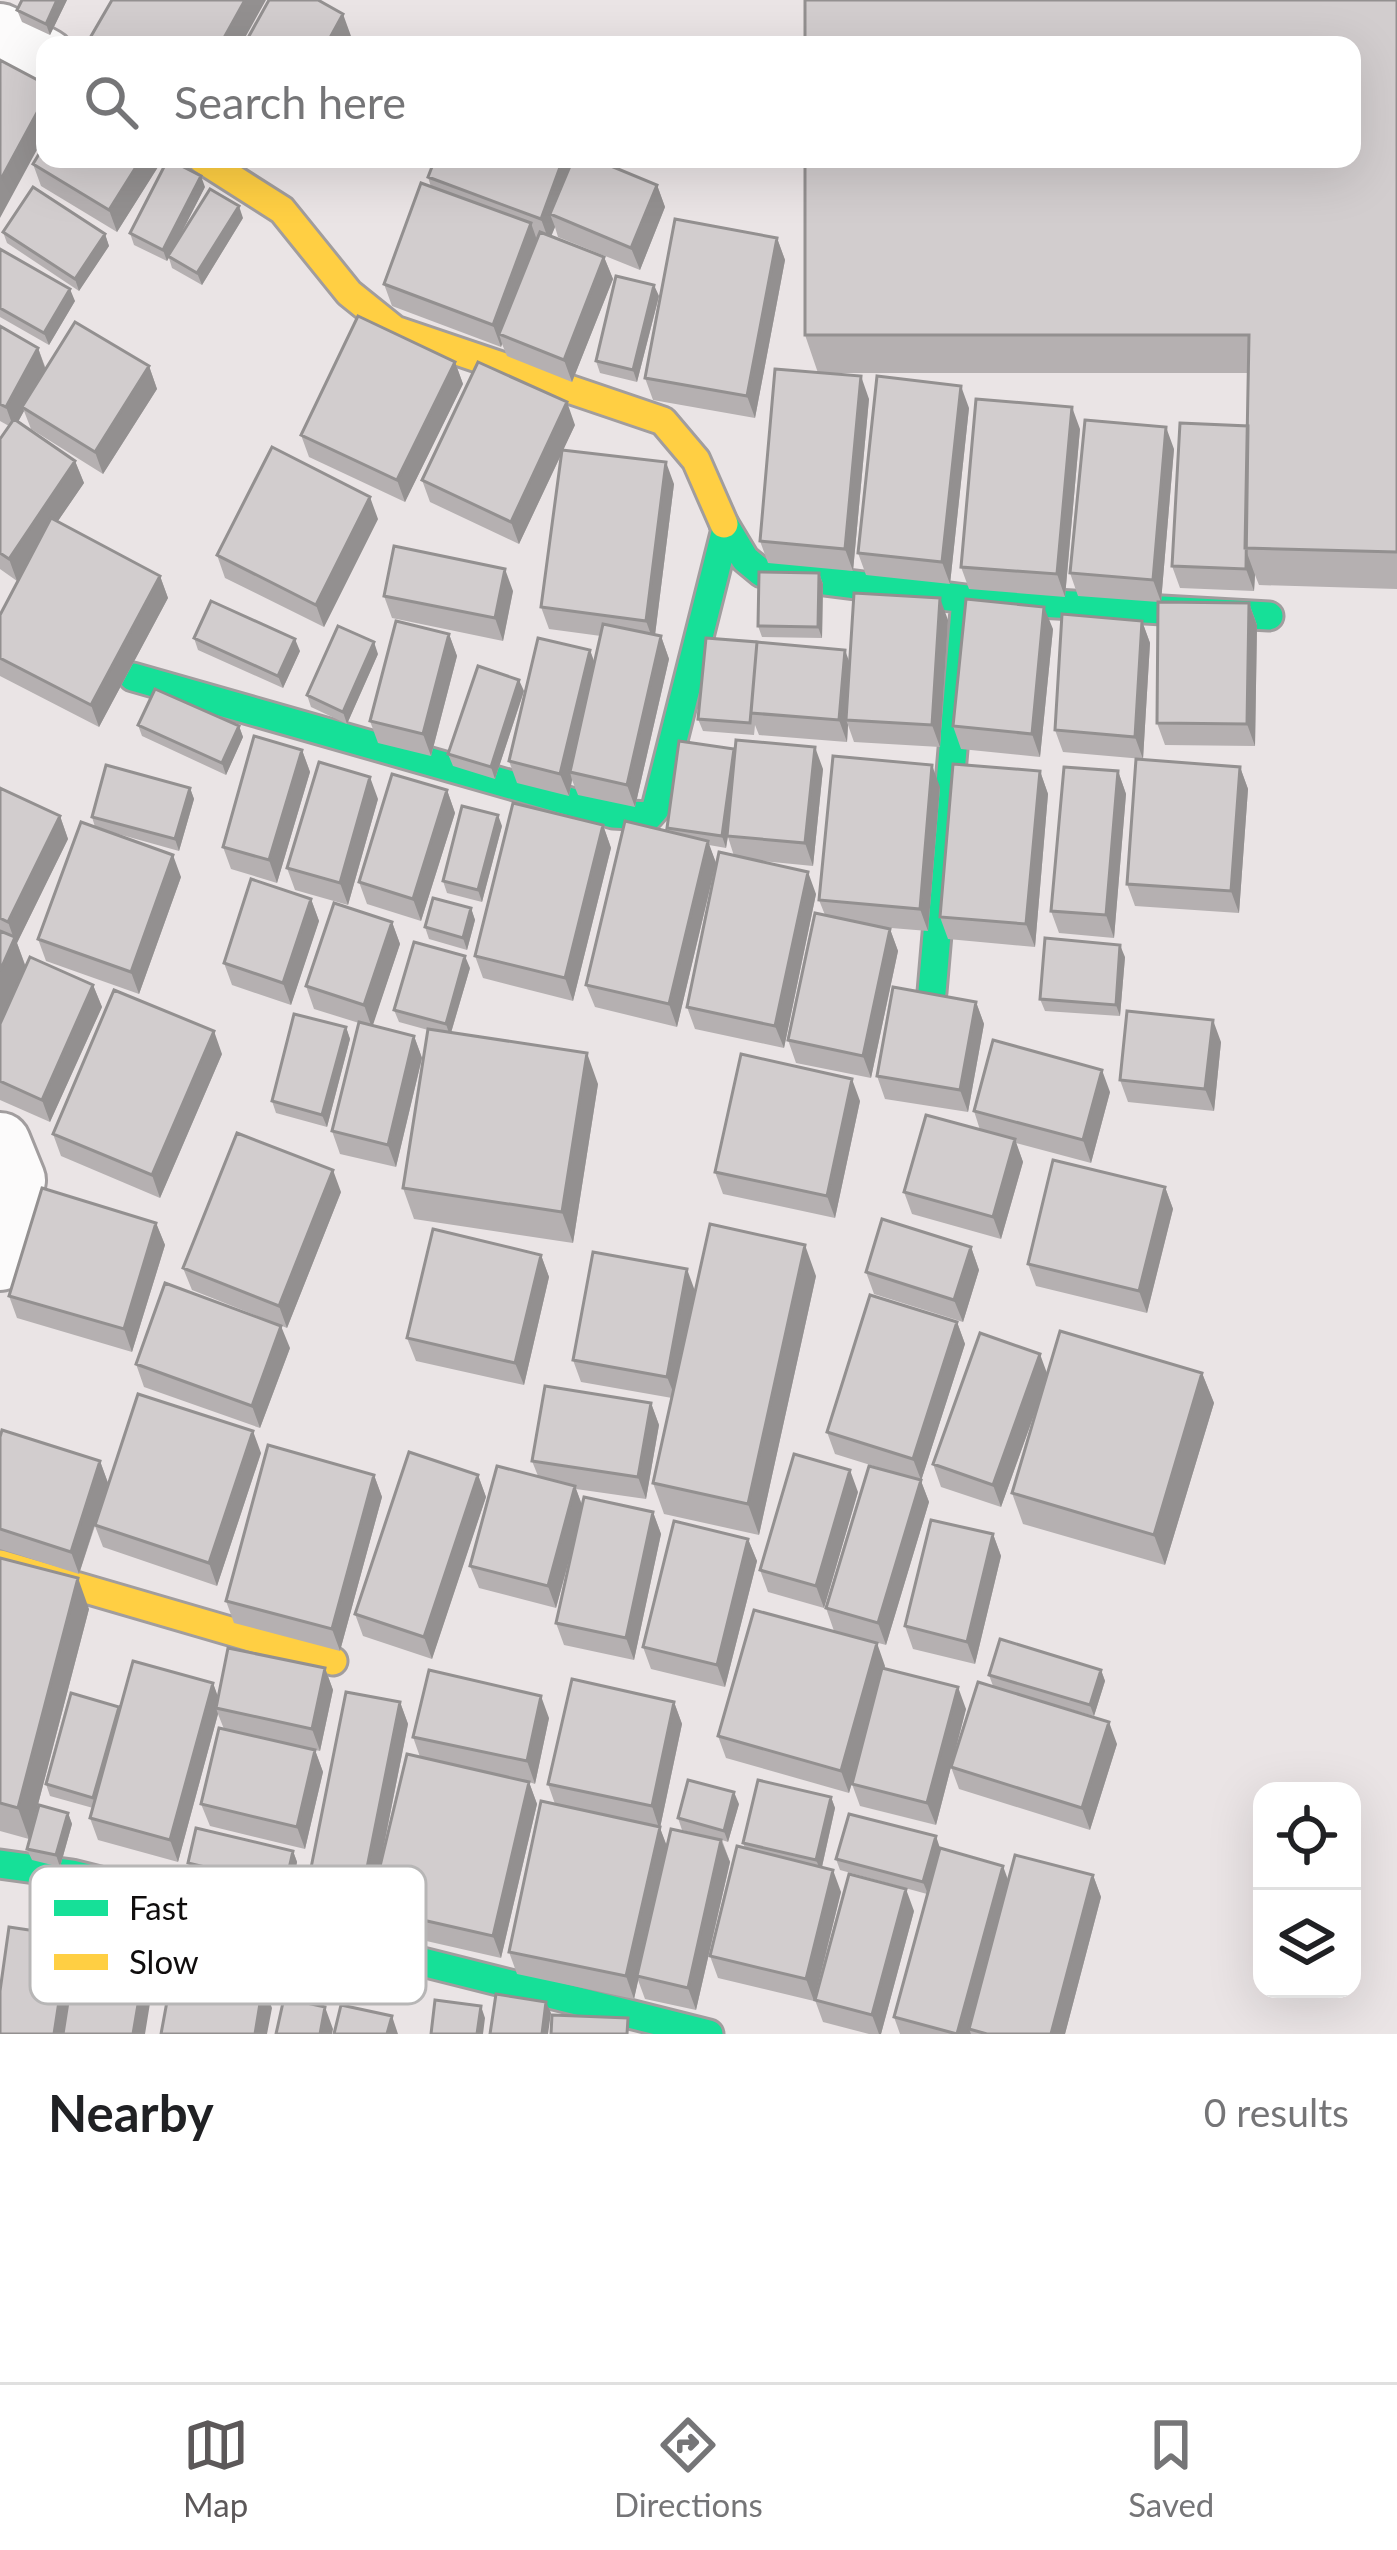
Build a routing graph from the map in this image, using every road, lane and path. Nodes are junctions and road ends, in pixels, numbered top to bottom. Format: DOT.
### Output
graph roads {
  1 [pos="0,34"];
  2 [pos="36,54"];
  3 [pos="216,168"];
  4 [pos="726,529"];
  5 [pos="966,599"];
  6 [pos="1269,616"];
  7 [pos="133,676"];
  8 [pos="932,992"];
  9 [pos="0,1143"];
  10 [pos="0,1260"];
  11 [pos="0,1564"];
  12 [pos="333,1661"];
  13 [pos="0,1864"];
  14 [pos="30,1868"];
  15 [pos="426,1963"];
  16 [pos="709,2034"];
  1 -- 2 [label="street"];
  3 -- 4 [label="street"];
  4 -- 5 [label="street"];
  4 -- 7 [label="street"];
  5 -- 6 [label="street"];
  5 -- 8 [label="street"];
  9 -- 10 [label="street"];
  11 -- 12 [label="street"];
  13 -- 14 [label="street"];
  15 -- 16 [label="street"];
}
